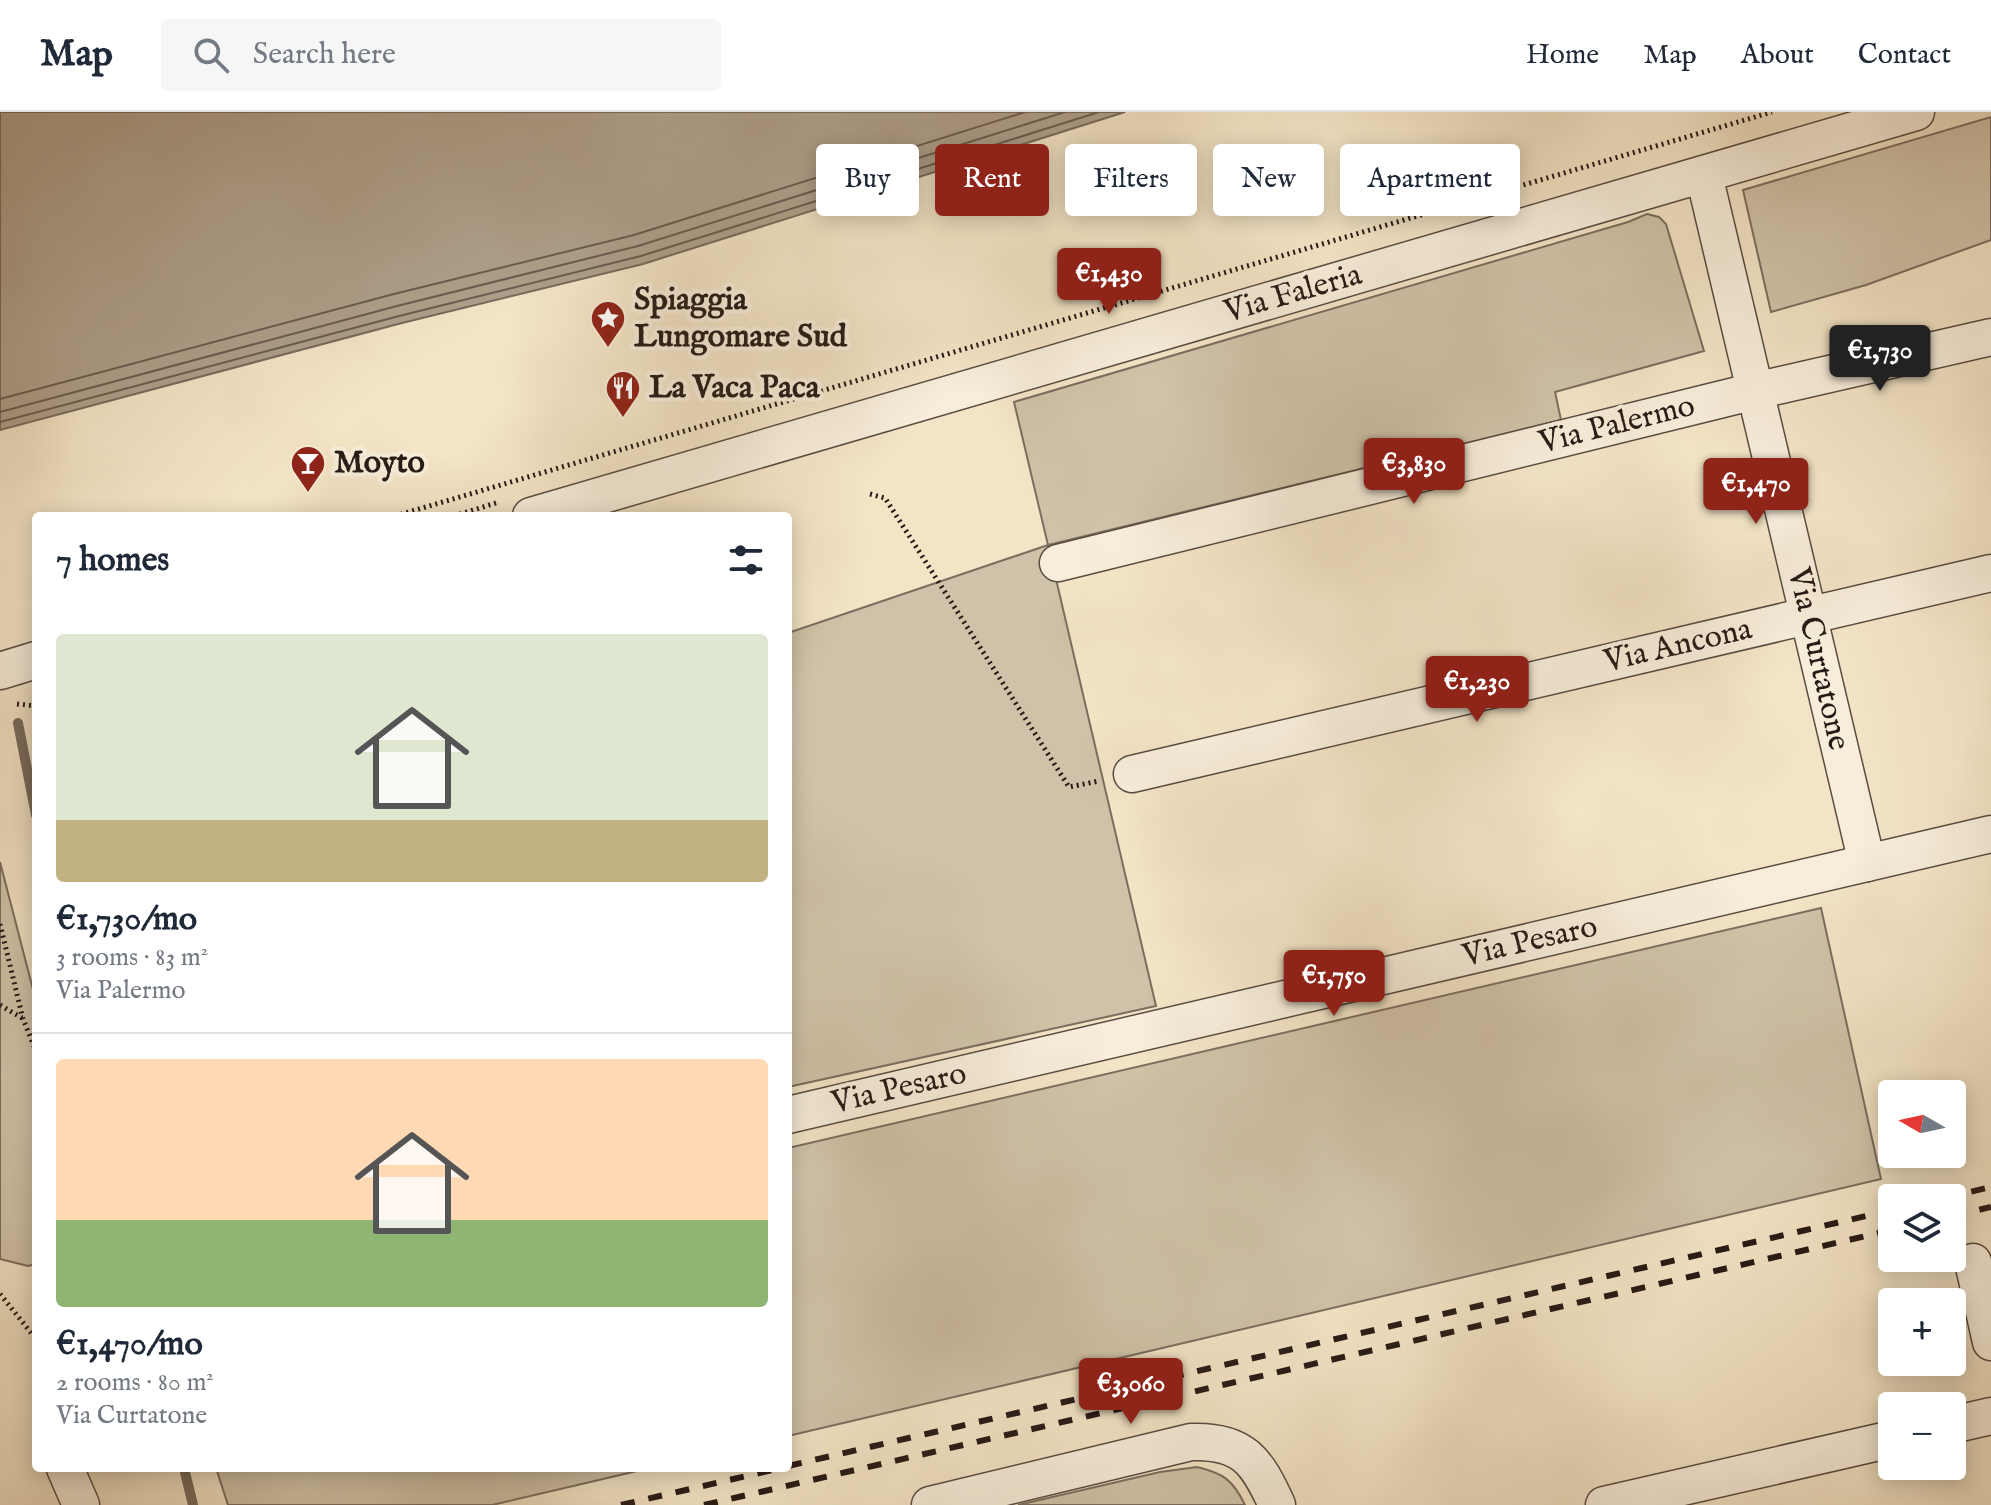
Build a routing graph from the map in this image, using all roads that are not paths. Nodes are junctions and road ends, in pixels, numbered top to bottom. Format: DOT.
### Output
graph roads {
  1 [pos="1916,112"];
  2 [pos="1704,175"];
  3 [pos="1991,337"];
  4 [pos="1755,391"];
  5 [pos="545,512"];
  6 [pos="1058,563"];
  7 [pos="1991,573"];
  8 [pos="1808,616"];
  9 [pos="32,661"];
  10 [pos="0,671"];
  11 [pos="1132,774"];
  12 [pos="1991,834"];
  13 [pos="1867,863"];
  14 [pos="792,1114"];
  15 [pos="1973,1262"];
  16 [pos="1991,1342"];
  17 [pos="1991,1416"];
  18 [pos="1966,1422"];
  19 [pos="1878,1442"];
  20 [pos="67,1472"];
  21 [pos="81,1505"];
  22 [pos="930,1505"];
  23 [pos="1277,1505"];
  24 [pos="1604,1505"];
  1 -- 2 [label="street, Via Faleria"];
  2 -- 4 [label="street, Via Curtatone"];
  2 -- 5 [label="street, Via Faleria"];
  3 -- 4 [label="street, Via Palermo"];
  4 -- 6 [label="street, Via Palermo"];
  4 -- 8 [label="street, Via Curtatone"];
  7 -- 8 [label="street, Via Ancona"];
  8 -- 11 [label="street, Via Ancona"];
  8 -- 13 [label="street, Via Curtatone"];
  9 -- 10 [label="street"];
  12 -- 13 [label="street, Via Pesaro"];
  13 -- 14 [label="street, Via Pesaro"];
  15 -- 16 [label="street"];
  17 -- 18 [label="street"];
  19 -- 24 [label="street"];
  20 -- 21 [label="street"];
  22 -- 23 [label="street"];
}
